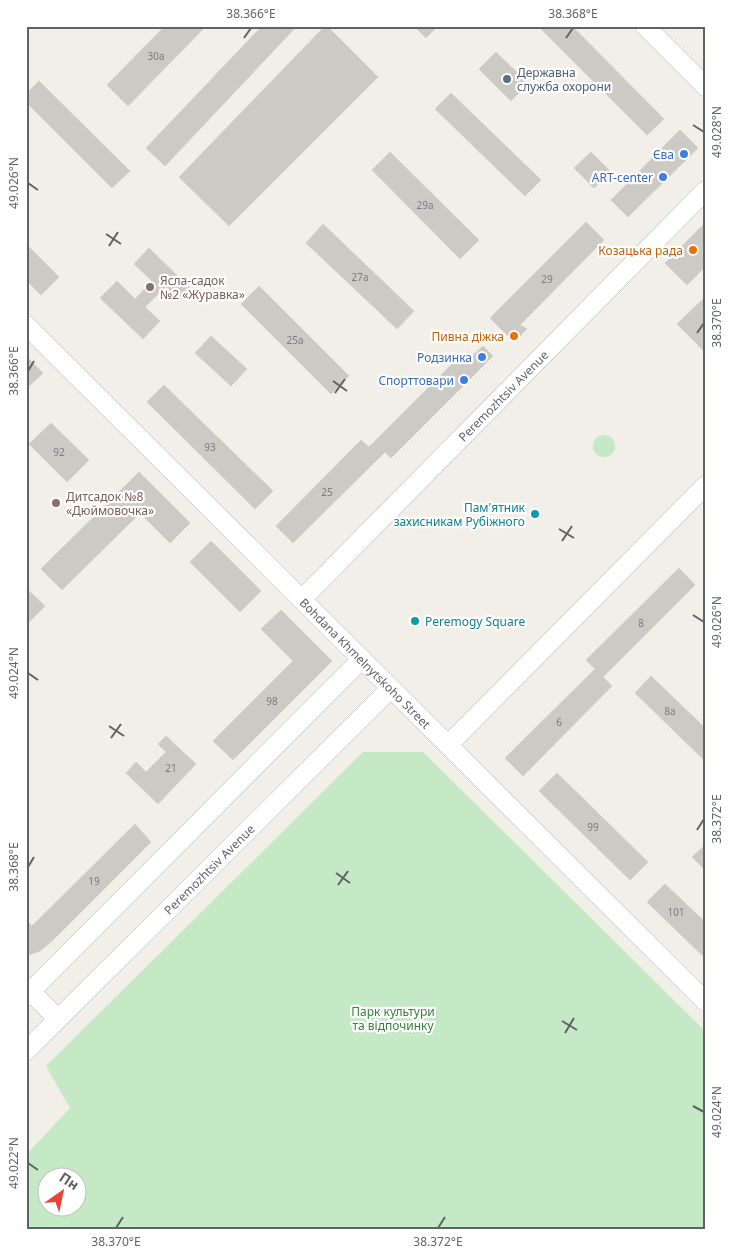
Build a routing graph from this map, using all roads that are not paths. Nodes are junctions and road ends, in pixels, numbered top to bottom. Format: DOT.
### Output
graph roads {
  1 [pos="644,26"];
  2 [pos="705,86"];
  3 [pos="705,191"];
  4 [pos="26,325"];
  5 [pos="705,486"];
  6 [pos="302,599"];
  7 [pos="362,659"];
  8 [pos="390,689"];
  9 [pos="448,745"];
  10 [pos="28,991"];
  11 [pos="705,1001"];
  12 [pos="58,1019"];
  13 [pos="26,1051"];
  1 -- 2 [label="street"];
  3 -- 6 [label="street, Peremozhtsiv Avenue"];
  4 -- 6 [label="street, Bohdana Khmelnytskoho Street"];
  5 -- 9 [label="street"];
  6 -- 7 [label="street, Bohdana Khmelnytskoho Street"];
  7 -- 8 [label="street, Bohdana Khmelnytskoho Street"];
  7 -- 10 [label="street"];
  8 -- 9 [label="street, Bohdana Khmelnytskoho Street"];
  8 -- 12 [label="street, Peremozhtsiv Avenue"];
  9 -- 11 [label="street, Bohdana Khmelnytskoho Street"];
  10 -- 12 [label="street"];
  12 -- 13 [label="street, Peremozhtsiv Avenue"];
}
